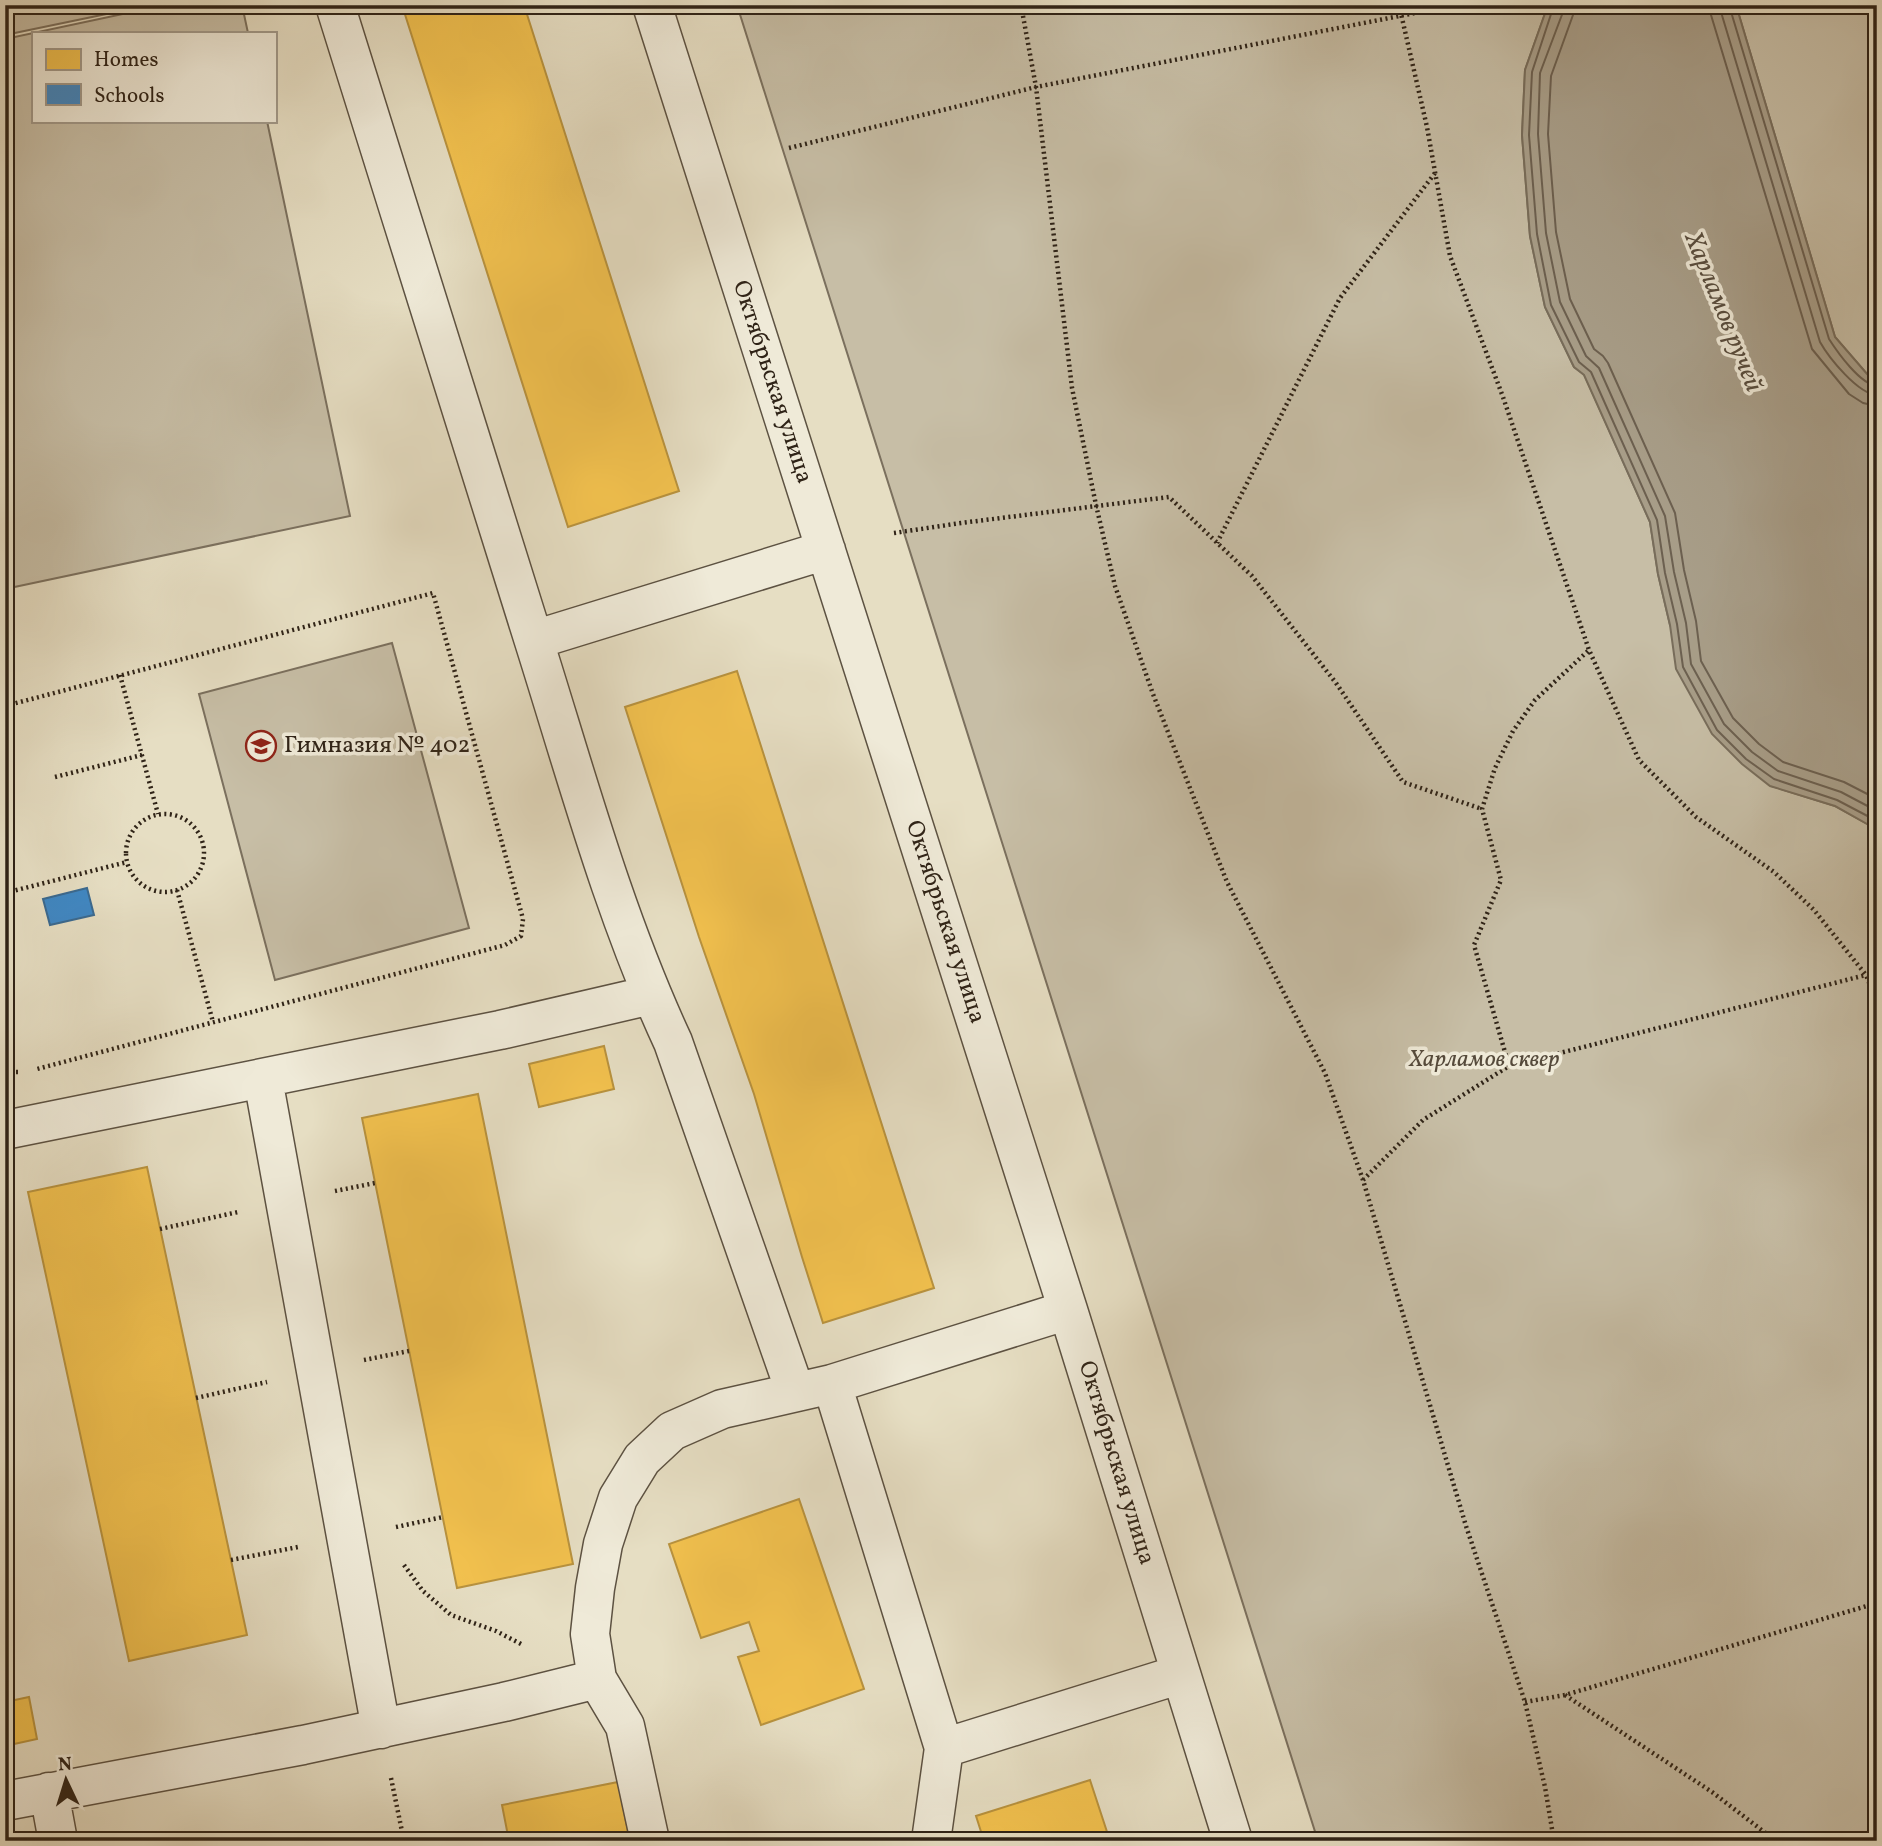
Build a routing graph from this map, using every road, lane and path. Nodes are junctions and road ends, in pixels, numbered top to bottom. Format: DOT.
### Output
graph roads {
  1 [pos="335,5"];
  2 [pos="652,5"];
  3 [pos="1021,5"];
  4 [pos="1399,5"];
  5 [pos="1457,5"];
  6 [pos="1401,16"];
  7 [pos="1036,88"];
  8 [pos="789,148"];
  9 [pos="1435,172"];
  10 [pos="1096,505"];
  11 [pos="894,533"];
  12 [pos="1217,543"];
  13 [pos="826,550"];
  14 [pos="534,640"];
  15 [pos="1589,650"];
  16 [pos="120,675"];
  17 [pos="5,706"];
  18 [pos="142,755"];
  19 [pos="55,776"];
  20 [pos="1482,809"];
  21 [pos="158,814"];
  22 [pos="127,862"];
  23 [pos="177,890"];
  24 [pos="5,893"];
  25 [pos="1866,975"];
  26 [pos="651,995"];
  27 [pos="1877,1003"];
  28 [pos="213,1023"];
  29 [pos="1509,1066"];
  30 [pos="5,1072"];
  31 [pos="263,1079"];
  32 [pos="5,1130"];
  33 [pos="1363,1180"];
  34 [pos="1068,1310"];
  35 [pos="814,1387"];
  36 [pos="401,1561"];
  37 [pos="1877,1603"];
  38 [pos="1181,1674"];
  39 [pos="584,1682"];
  40 [pos="1565,1695"];
  41 [pos="1525,1702"];
  42 [pos="382,1729"];
  43 [pos="944,1748"];
  44 [pos="49,1792"];
  45 [pos="5,1801"];
  46 [pos="58,1841"];
  47 [pos="404,1841"];
  48 [pos="650,1841"];
  49 [pos="929,1841"];
  50 [pos="1233,1841"];
  51 [pos="1554,1841"];
  52 [pos="1776,1841"];
  1 -- 14 [label="street"];
  2 -- 13 [label="street, Октябрьская улица"];
  3 -- 7 [label="path"];
  4 -- 6 [label="path"];
  5 -- 6 [label="path"];
  6 -- 7 [label="path"];
  6 -- 9 [label="path"];
  7 -- 8 [label="path"];
  7 -- 10 [label="path"];
  9 -- 12 [label="path"];
  9 -- 15 [label="path"];
  10 -- 11 [label="path"];
  10 -- 12 [label="path"];
  10 -- 33 [label="path"];
  12 -- 20 [label="path"];
  13 -- 14 [label="street"];
  13 -- 34 [label="street, Октябрьская улица"];
  14 -- 26 [label="street"];
  15 -- 20 [label="path"];
  15 -- 25 [label="path"];
  16 -- 17 [label="path"];
  16 -- 18 [label="path"];
  16 -- 28 [label="path"];
  18 -- 19 [label="path"];
  18 -- 21 [label="path"];
  20 -- 29 [label="path"];
  21 -- 22 [label="path"];
  21 -- 23 [label="path"];
  22 -- 23 [label="path"];
  22 -- 24 [label="path"];
  23 -- 28 [label="path"];
  25 -- 27 [label="path"];
  25 -- 29 [label="path"];
  26 -- 31 [label="street"];
  26 -- 35 [label="street"];
  28 -- 30 [label="path"];
  29 -- 33 [label="path"];
  31 -- 32 [label="street"];
  31 -- 42 [label="street"];
  33 -- 41 [label="path"];
  34 -- 35 [label="street"];
  34 -- 38 [label="street, Октябрьская улица"];
  35 -- 39 [label="street"];
  35 -- 43 [label="street"];
  36 -- 39 [label="path"];
  37 -- 40 [label="path"];
  38 -- 43 [label="street"];
  38 -- 50 [label="street, Октябрьская улица"];
  39 -- 42 [label="street"];
  39 -- 48 [label="street"];
  40 -- 41 [label="path"];
  40 -- 52 [label="path"];
  41 -- 51 [label="path"];
  42 -- 44 [label="street"];
  42 -- 47 [label="path"];
  43 -- 49 [label="street"];
  44 -- 45 [label="street"];
  44 -- 46 [label="street"];
}
